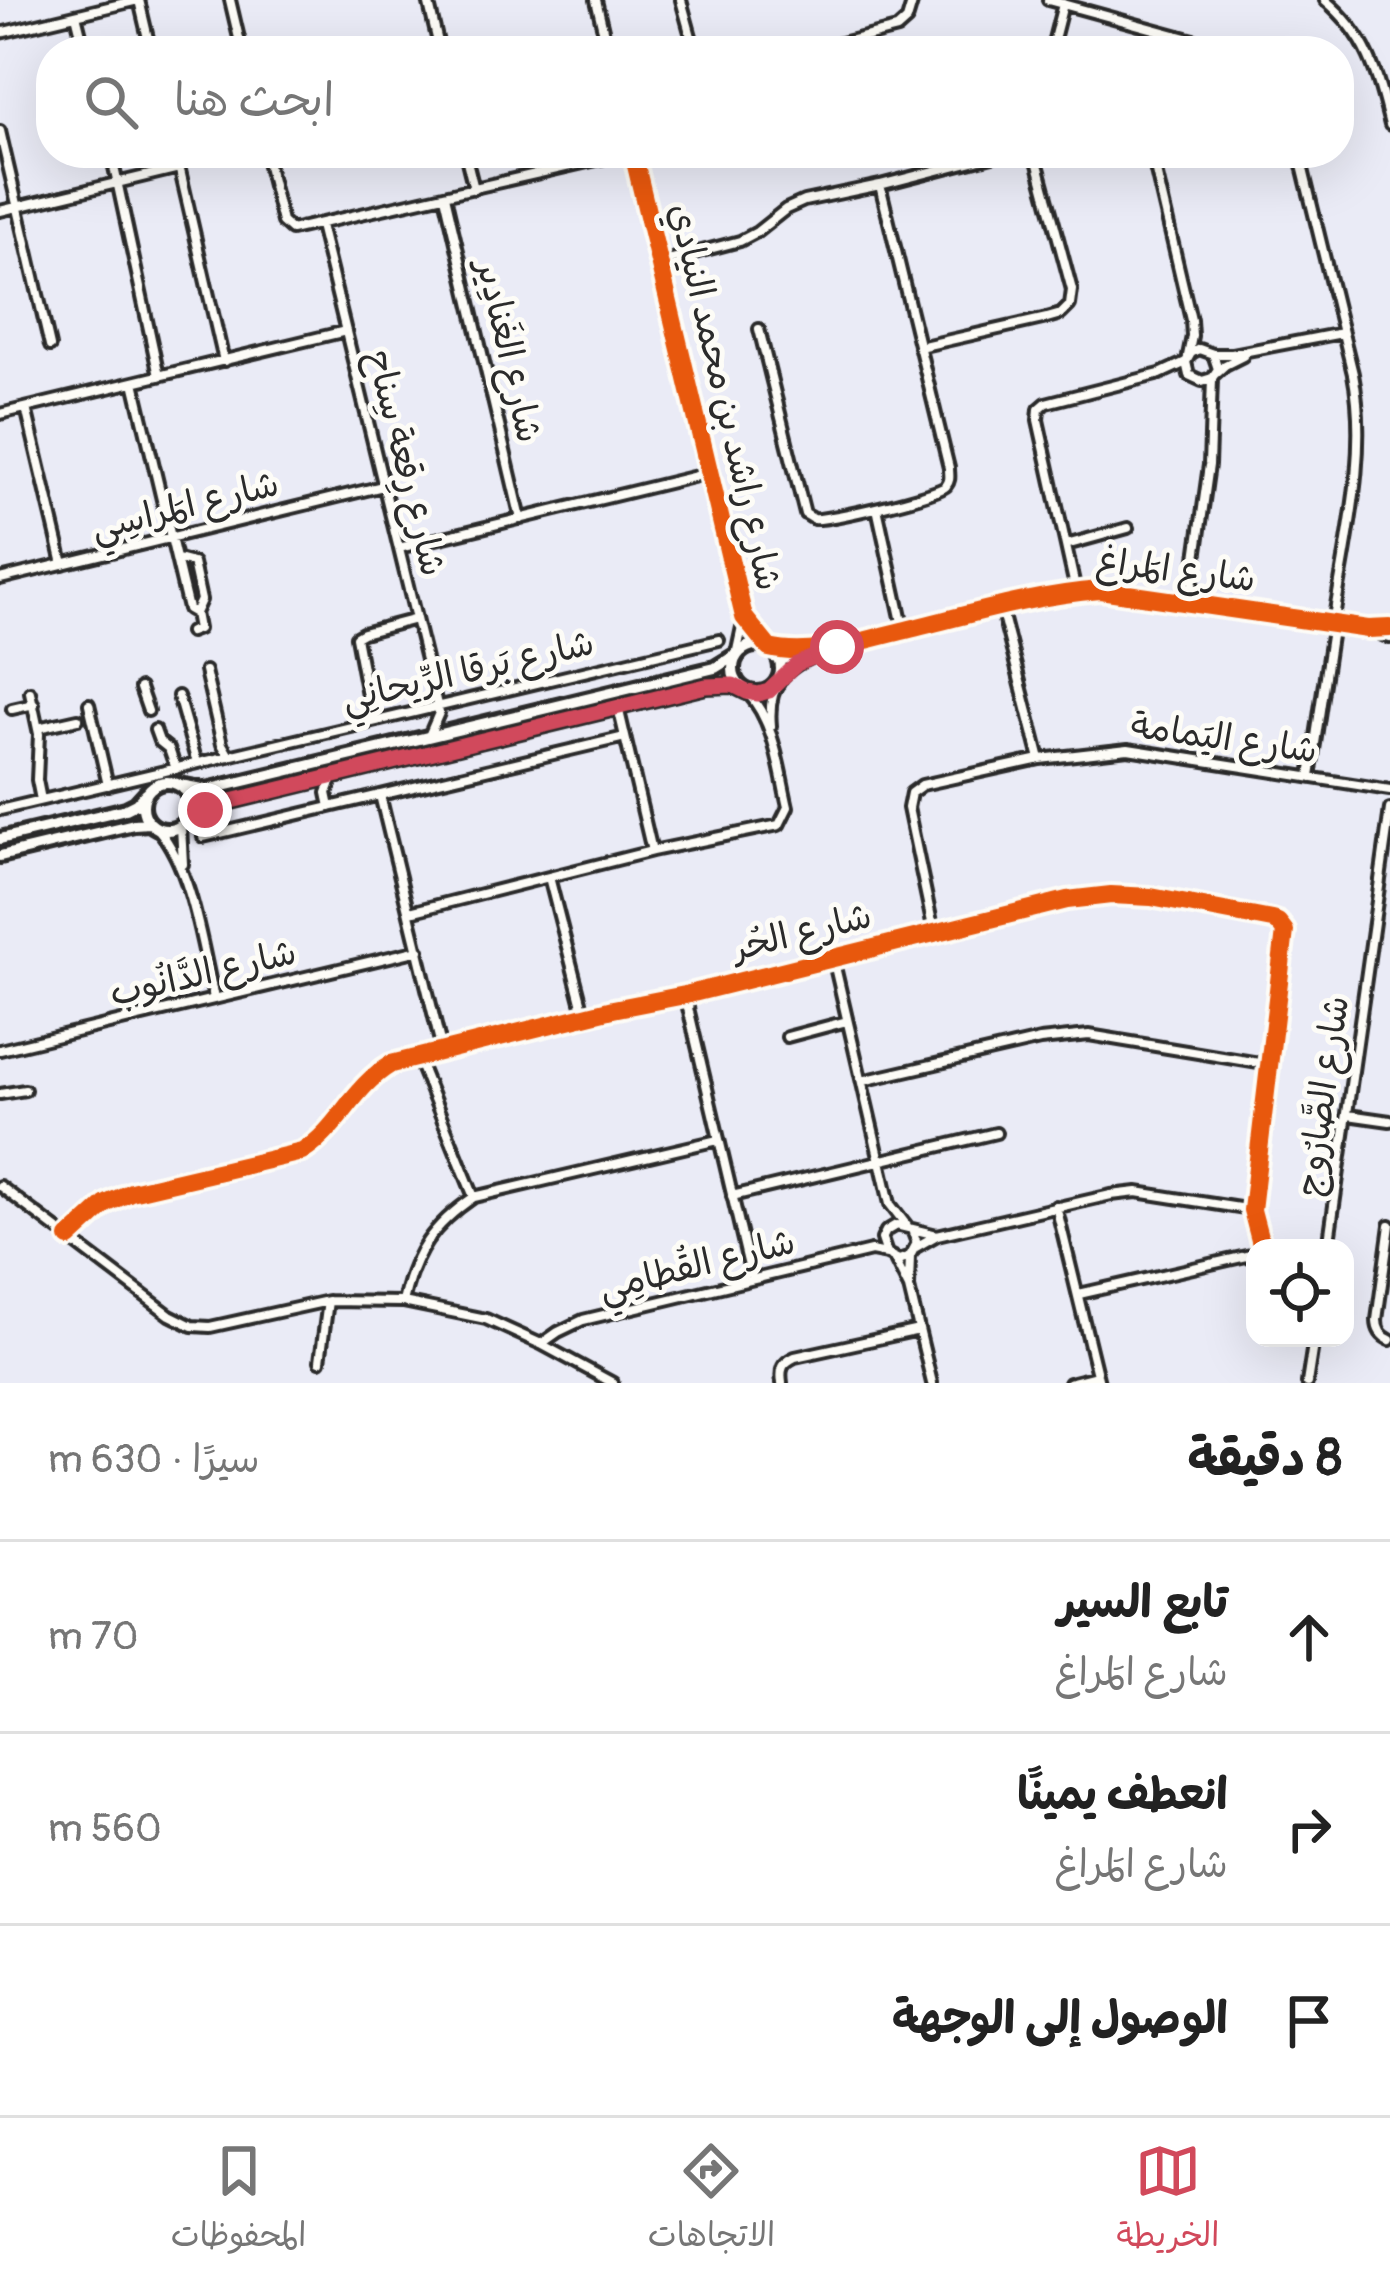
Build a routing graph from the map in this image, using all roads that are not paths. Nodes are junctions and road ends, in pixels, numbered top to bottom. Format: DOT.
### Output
graph roads {
  1 [pos="138,0"];
  2 [pos="230,0"];
  3 [pos="428,0"];
  4 [pos="596,0"];
  5 [pos="681,0"];
  6 [pos="913,0"];
  7 [pos="1048,0"];
  8 [pos="1325,0"];
  9 [pos="1063,4"];
  10 [pos="76,15"];
  11 [pos="0,33"];
  12 [pos="81,36"];
  13 [pos="147,36"];
  14 [pos="238,36"];
  15 [pos="436,36"];
  16 [pos="604,36"];
  17 [pos="691,36"];
  18 [pos="869,36"];
  19 [pos="1055,36"];
  20 [pos="1179,36"];
  21 [pos="1390,125"];
  22 [pos="0,131"];
  23 [pos="114,168"];
  24 [pos="179,168"];
  25 [pos="269,168"];
  26 [pos="469,168"];
  27 [pos="565,168"];
  28 [pos="634,168"];
  29 [pos="946,168"];
  30 [pos="1039,168"];
  31 [pos="1155,168"];
  32 [pos="1303,168"];
  33 [pos="118,183"];
  34 [pos="880,185"];
  35 [pos="474,189"];
  36 [pos="445,196"];
  37 [pos="18,206"];
  38 [pos="0,211"];
  39 [pos="320,225"];
  40 [pos="659,262"];
  41 [pos="1191,320"];
  42 [pos="759,329"];
  43 [pos="346,332"];
  44 [pos="1342,333"];
  45 [pos="50,346"];
  46 [pos="919,347"];
  47 [pos="1255,351"];
  48 [pos="1211,353"];
  49 [pos="1186,359"];
  50 [pos="224,361"];
  51 [pos="1160,374"];
  52 [pos="159,376"];
  53 [pos="1214,376"];
  54 [pos="1190,377"];
  55 [pos="134,382"];
  56 [pos="26,408"];
  57 [pos="1210,411"];
  58 [pos="0,414"];
  59 [pos="710,473"];
  60 [pos="383,485"];
  61 [pos="877,508"];
  62 [pos="520,519"];
  63 [pos="1128,528"];
  64 [pos="172,537"];
  65 [pos="1066,545"];
  66 [pos="399,548"];
  67 [pos="63,564"];
  68 [pos="0,579"];
  69 [pos="1076,591"];
  70 [pos="1190,601"];
  71 [pos="1001,608"];
  72 [pos="744,617"];
  73 [pos="416,619"];
  74 [pos="1333,624"];
  75 [pos="1390,628"];
  76 [pos="1368,629"];
  77 [pos="904,631"];
  78 [pos="190,632"];
  79 [pos="1331,636"];
  80 [pos="1390,638"];
  81 [pos="719,640"];
  82 [pos="837,647"];
  83 [pos="770,648"];
  84 [pos="736,655"];
  85 [pos="205,671"];
  86 [pos="777,683"];
  87 [pos="140,688"];
  88 [pos="30,692"];
  89 [pos="747,692"];
  90 [pos="178,696"];
  91 [pos="34,704"];
  92 [pos="89,704"];
  93 [pos="618,707"];
  94 [pos="12,709"];
  95 [pos="148,710"];
  96 [pos="438,710"];
  97 [pos="78,719"];
  98 [pos="372,722"];
  99 [pos="38,728"];
  100 [pos="460,728"];
  101 [pos="155,730"];
  102 [pos="429,737"];
  103 [pos="625,737"];
  104 [pos="772,740"];
  105 [pos="229,756"];
  106 [pos="1040,759"];
  107 [pos="197,764"];
  108 [pos="176,769"];
  109 [pos="333,777"];
  110 [pos="1310,777"];
  111 [pos="309,783"];
  112 [pos="107,785"];
  113 [pos="180,785"];
  114 [pos="1390,790"];
  115 [pos="146,793"];
  116 [pos="380,795"];
  117 [pos="41,800"];
  118 [pos="328,802"];
  119 [pos="1390,809"];
  120 [pos="0,810"];
  121 [pos="184,824"];
  122 [pos="153,826"];
  123 [pos="203,838"];
  124 [pos="0,839"];
  125 [pos="652,851"];
  126 [pos="0,856"];
  127 [pos="183,872"];
  128 [pos="549,877"];
  129 [pos="410,912"];
  130 [pos="934,932"];
  131 [pos="419,950"];
  132 [pos="832,958"];
  133 [pos="685,995"];
  134 [pos="214,998"];
  135 [pos="585,1017"];
  136 [pos="848,1021"];
  137 [pos="787,1037"];
  138 [pos="0,1050"];
  139 [pos="442,1051"];
  140 [pos="418,1057"];
  141 [pos="1271,1065"];
  142 [pos="862,1082"];
  143 [pos="26,1090"];
  144 [pos="0,1094"];
  145 [pos="1348,1115"];
  146 [pos="1390,1121"];
  147 [pos="996,1132"];
  148 [pos="718,1140"];
  149 [pos="880,1161"];
  150 [pos="0,1186"];
  151 [pos="732,1196"];
  152 [pos="474,1197"];
  153 [pos="890,1204"];
  154 [pos="1056,1207"];
  155 [pos="1252,1210"];
  156 [pos="1390,1225"];
  157 [pos="910,1228"];
  158 [pos="884,1235"];
  159 [pos="937,1235"];
  160 [pos="69,1238"];
  161 [pos="1256,1239"];
  162 [pos="1329,1239"];
  163 [pos="871,1251"];
  164 [pos="913,1252"];
  165 [pos="1246,1254"];
  166 [pos="890,1257"];
  167 [pos="752,1279"];
  168 [pos="909,1288"];
  169 [pos="1079,1294"];
  170 [pos="328,1301"];
  171 [pos="403,1302"];
  172 [pos="919,1330"];
  173 [pos="1390,1340"];
  174 [pos="541,1344"];
  175 [pos="1312,1347"];
  176 [pos="320,1361"];
  177 [pos="1098,1380"];
  178 [pos="613,1383"];
  179 [pos="782,1383"];
  180 [pos="932,1383"];
  181 [pos="1069,1383"];
  182 [pos="1306,1383"];
  1 -- 10 [label="street"];
  1 -- 13 [label="street"];
  2 -- 14 [label="street"];
  3 -- 15 [label="street"];
  4 -- 16 [label="street"];
  5 -- 17 [label="street"];
  6 -- 18 [label="street"];
  7 -- 9 [label="street"];
  8 -- 21 [label="street"];
  9 -- 19 [label="street"];
  9 -- 20 [label="street"];
  10 -- 11 [label="street"];
  10 -- 12 [label="street"];
  22 -- 37 [label="street"];
  23 -- 33 [label="street"];
  24 -- 33 [label="street"];
  24 -- 50 [label="street"];
  25 -- 39 [label="street"];
  26 -- 35 [label="street"];
  27 -- 35 [label="street"];
  28 -- 40 [label="street, شارع راشد بن محمد النيادي"];
  29 -- 34 [label="street"];
  30 -- 46 [label="street"];
  31 -- 41 [label="street"];
  32 -- 44 [label="street"];
  33 -- 37 [label="street"];
  33 -- 52 [label="street"];
  34 -- 40 [label="street"];
  34 -- 46 [label="street"];
  35 -- 36 [label="street"];
  36 -- 39 [label="street"];
  36 -- 62 [label="street, شارع الغَنادِير"];
  37 -- 38 [label="street"];
  37 -- 45 [label="street"];
  39 -- 43 [label="street, شارع رِقعة سِناح"];
  40 -- 59 [label="street, شارع راشد بن محمد النيادي"];
  41 -- 48 [label="street"];
  41 -- 49 [label="street"];
  42 -- 61 [label="street"];
  43 -- 50 [label="street"];
  43 -- 60 [label="street, شارع رِقعة سِناح"];
  44 -- 47 [label="street"];
  44 -- 74 [label="street"];
  46 -- 61 [label="street"];
  47 -- 48 [label="street"];
  47 -- 53 [label="street"];
  48 -- 49 [label="street"];
  48 -- 53 [label="street"];
  49 -- 51 [label="street"];
  49 -- 54 [label="street"];
  50 -- 52 [label="street"];
  51 -- 54 [label="street"];
  51 -- 65 [label="street"];
  52 -- 55 [label="street"];
  53 -- 54 [label="street"];
  53 -- 57 [label="street"];
  54 -- 57 [label="street"];
  55 -- 56 [label="street"];
  55 -- 64 [label="street"];
  56 -- 58 [label="street"];
  56 -- 67 [label="street"];
  57 -- 70 [label="street"];
  59 -- 62 [label="street"];
  59 -- 72 [label="street, شارع راشد بن محمد النيادي"];
  60 -- 64 [label="street, شارع المَراسِي"];
  60 -- 66 [label="street, شارع رِقعة سِناح"];
  61 -- 77 [label="street"];
  62 -- 66 [label="street"];
  63 -- 65 [label="street"];
  64 -- 67 [label="street, شارع المَراسِي"];
  64 -- 78 [label="street"];
  65 -- 69 [label="street"];
  66 -- 73 [label="street, شارع رِقعة سِناح"];
  67 -- 68 [label="street, شارع المَراسِي"];
  69 -- 70 [label="street, شارع المَراغ"];
  69 -- 71 [label="street, شارع المَراغ"];
  70 -- 74 [label="street, شارع المَراغ"];
  71 -- 77 [label="street, شارع المَراغ"];
  71 -- 106 [label="street"];
  72 -- 83 [label="street, شارع راشد بن محمد النيادي"];
  72 -- 84 [label="street, شارع راشد بن محمد النيادي"];
  73 -- 96 [label="street, شارع رِقعة سِناح"];
  73 -- 98 [label="street"];
  74 -- 76 [label="street, شارع المَراغ"];
  75 -- 76 [label="street, شارع المَراغ"];
  76 -- 80 [label="street, شارع المَراغ"];
  77 -- 82 [label="street, شارع المَراغ"];
  79 -- 110 [label="street"];
  81 -- 96 [label="street, شارع بَرقا الرِّيحانِي"];
  82 -- 83 [label="street, شارع المَراغ"];
  82 -- 86 [label="street, شارع المَراغ"];
  83 -- 84 [label="street"];
  83 -- 86 [label="street"];
  84 -- 89 [label="street"];
  84 -- 100 [label="street"];
  85 -- 105 [label="street"];
  86 -- 89 [label="street"];
  86 -- 104 [label="street"];
  87 -- 95 [label="street"];
  88 -- 91 [label="street"];
  89 -- 93 [label="street"];
  89 -- 104 [label="street"];
  90 -- 107 [label="street"];
  91 -- 94 [label="street"];
  91 -- 99 [label="street"];
  92 -- 112 [label="street"];
  93 -- 103 [label="street"];
  93 -- 109 [label="street"];
  96 -- 98 [label="street, شارع بَرقا الرِّيحانِي"];
  96 -- 100 [label="street"];
  96 -- 102 [label="street"];
  97 -- 99 [label="street"];
  98 -- 105 [label="street, شارع بَرقا الرِّيحانِي"];
  99 -- 117 [label="street"];
  100 -- 102 [label="street"];
  101 -- 108 [label="street"];
  102 -- 113 [label="street"];
  103 -- 116 [label="street"];
  103 -- 125 [label="street"];
  104 -- 125 [label="street"];
  105 -- 107 [label="street, شارع بَرقا الرِّيحانِي"];
  106 -- 110 [label="street, شارع اليَمامة"];
  106 -- 130 [label="street, شارع اليَمامة"];
  107 -- 108 [label="street, شارع بَرقا الرِّيحانِي"];
  108 -- 112 [label="street, شارع بَرقا الرِّيحانِي"];
  109 -- 111 [label="street"];
  109 -- 118 [label="street"];
  110 -- 114 [label="street, شارع اليَمامة"];
  111 -- 118 [label="street"];
  111 -- 121 [label="street"];
  112 -- 117 [label="street, شارع بَرقا الرِّيحانِي"];
  113 -- 115 [label="street"];
  113 -- 121 [label="street"];
  115 -- 122 [label="street"];
  115 -- 124 [label="street"];
  116 -- 118 [label="street"];
  116 -- 129 [label="street"];
  117 -- 120 [label="street, شارع بَرقا الرِّيحانِي"];
  118 -- 123 [label="street"];
  119 -- 145 [label="street, شارع الصَّارُوج"];
  121 -- 122 [label="street"];
  121 -- 127 [label="street"];
  122 -- 126 [label="street"];
  122 -- 127 [label="street"];
  125 -- 128 [label="street"];
  127 -- 134 [label="street"];
  128 -- 129 [label="street"];
  128 -- 135 [label="street"];
  129 -- 131 [label="street"];
  130 -- 132 [label="street, شارع الحُر"];
  130 -- 141 [label="street, شارع الحُر"];
  131 -- 134 [label="street, شارع الدَّانُوب"];
  131 -- 139 [label="street"];
  132 -- 133 [label="street, شارع الحُر"];
  132 -- 136 [label="street"];
  133 -- 135 [label="street, شارع الحُر"];
  133 -- 148 [label="street"];
  134 -- 138 [label="street, شارع الدَّانُوب"];
  135 -- 139 [label="street, شارع الحُر"];
  136 -- 137 [label="street"];
  136 -- 142 [label="street"];
  139 -- 140 [label="street, شارع الحُر"];
  140 -- 152 [label="street"];
  140 -- 160 [label="street, شارع الحُر"];
  141 -- 142 [label="street"];
  141 -- 155 [label="street, شارع الحُر"];
  142 -- 149 [label="street"];
  143 -- 144 [label="street"];
  145 -- 146 [label="street"];
  145 -- 162 [label="street, شارع الصَّارُوج"];
  147 -- 149 [label="street"];
  148 -- 151 [label="street"];
  148 -- 152 [label="street"];
  149 -- 151 [label="street"];
  149 -- 153 [label="street"];
  150 -- 160 [label="street"];
  151 -- 167 [label="street"];
  152 -- 171 [label="street"];
  153 -- 157 [label="street"];
  153 -- 158 [label="street"];
  154 -- 155 [label="street"];
  154 -- 159 [label="street"];
  154 -- 169 [label="street"];
  155 -- 161 [label="street, شارع الحُر"];
  156 -- 173 [label="street"];
  157 -- 158 [label="street"];
  157 -- 159 [label="street"];
  157 -- 164 [label="street"];
  158 -- 163 [label="street"];
  158 -- 166 [label="street"];
  159 -- 164 [label="street"];
  160 -- 170 [label="street"];
  163 -- 166 [label="street, شارع القُطامِي"];
  163 -- 167 [label="street, شارع القُطامِي"];
  164 -- 166 [label="street"];
  164 -- 168 [label="street"];
  165 -- 169 [label="street"];
  166 -- 168 [label="street"];
  167 -- 174 [label="street, شارع القُطامِي"];
  168 -- 172 [label="street"];
  169 -- 177 [label="street"];
  170 -- 171 [label="street"];
  170 -- 176 [label="street"];
  171 -- 174 [label="street"];
  172 -- 179 [label="street"];
  172 -- 180 [label="street"];
  174 -- 178 [label="street"];
  175 -- 182 [label="street"];
  177 -- 181 [label="street"];
}
